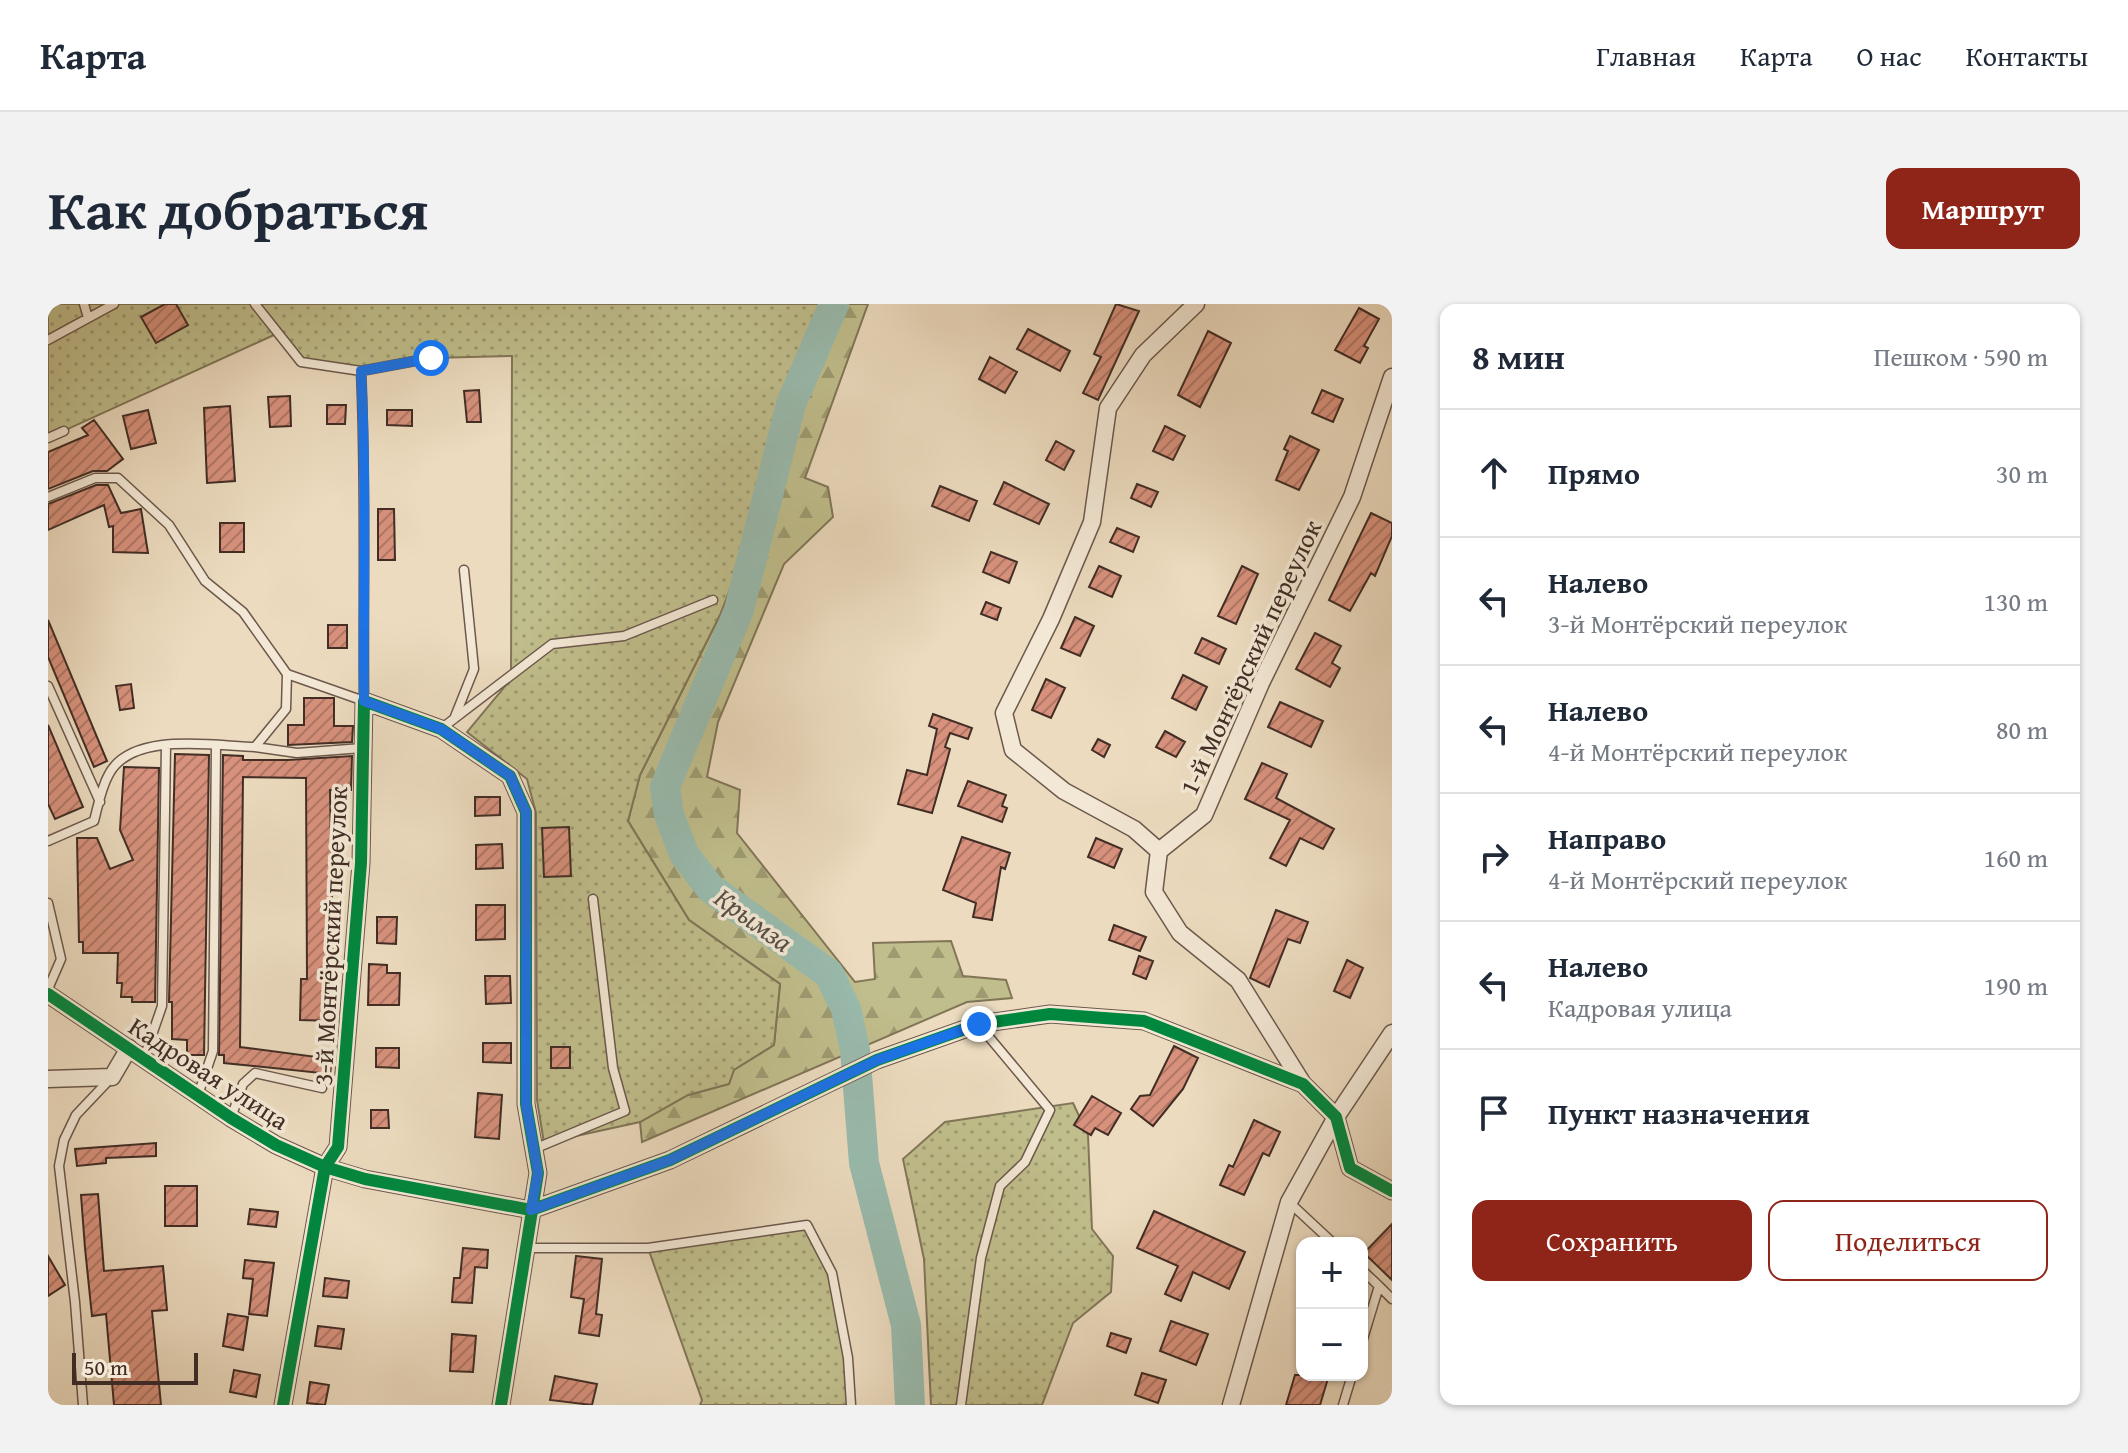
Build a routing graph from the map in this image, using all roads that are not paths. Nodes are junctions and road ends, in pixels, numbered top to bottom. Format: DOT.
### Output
graph roads {
  1 [pos="84,304"];
  2 [pos="114,304"];
  3 [pos="255,304"];
  4 [pos="1196,304"];
  5 [pos="88,318"];
  6 [pos="48,340"];
  7 [pos="431,358"];
  8 [pos="361,371"];
  9 [pos="1392,377"];
  10 [pos="64,431"];
  11 [pos="48,438"];
  12 [pos="48,497"];
  13 [pos="464,570"];
  14 [pos="713,600"];
  15 [pos="287,674"];
  16 [pos="48,686"];
  17 [pos="364,701"];
  18 [pos="447,724"];
  19 [pos="166,745"];
  20 [pos="216,746"];
  21 [pos="255,747"];
  22 [pos="362,748"];
  23 [pos="100,802"];
  24 [pos="48,841"];
  25 [pos="1159,851"];
  26 [pos="593,899"];
  27 [pos="48,903"];
  28 [pos="48,992"];
  29 [pos="979,1024"];
  30 [pos="1392,1033"];
  31 [pos="129,1048"];
  32 [pos="1388,1052"];
  33 [pos="144,1058"];
  34 [pos="112,1077"];
  35 [pos="48,1079"];
  36 [pos="1303,1084"];
  37 [pos="322,1088"];
  38 [pos="198,1096"];
  39 [pos="1336,1117"];
  40 [pos="231,1118"];
  41 [pos="534,1149"];
  42 [pos="325,1167"];
  43 [pos="1392,1191"];
  44 [pos="1289,1202"];
  45 [pos="531,1210"];
  46 [pos="1327,1237"];
  47 [pos="526,1248"];
  48 [pos="1368,1276"];
  49 [pos="1379,1286"];
  50 [pos="1392,1299"];
  51 [pos="1368,1322"];
  52 [pos="1350,1381"];
  53 [pos="83,1405"];
  54 [pos="283,1405"];
  55 [pos="501,1405"];
  56 [pos="851,1405"];
  57 [pos="961,1405"];
  58 [pos="1231,1405"];
  59 [pos="1343,1405"];
  1 -- 5 [label="lane"];
  2 -- 5 [label="lane"];
  3 -- 8 [label="lane"];
  4 -- 25 [label="street"];
  5 -- 6 [label="lane"];
  7 -- 8 [label="lane"];
  8 -- 17 [label="lane, 3-й Монтёрский переулок"];
  9 -- 25 [label="street, 1-й Монтёрский переулок"];
  10 -- 11 [label="lane"];
  12 -- 15 [label="lane"];
  13 -- 18 [label="lane"];
  14 -- 18 [label="lane"];
  15 -- 17 [label="lane"];
  15 -- 21 [label="lane"];
  16 -- 23 [label="lane"];
  17 -- 18 [label="street"];
  17 -- 22 [label="street, 3-й Монтёрский переулок"];
  18 -- 41 [label="street"];
  19 -- 20 [label="lane"];
  19 -- 23 [label="lane"];
  19 -- 33 [label="lane"];
  20 -- 21 [label="lane"];
  20 -- 38 [label="lane"];
  21 -- 22 [label="lane"];
  22 -- 42 [label="street, 3-й Монтёрский переулок"];
  23 -- 24 [label="lane"];
  25 -- 36 [label="street"];
  26 -- 41 [label="lane"];
  27 -- 28 [label="lane"];
  28 -- 31 [label="street, Кадровая улица"];
  29 -- 36 [label="street"];
  29 -- 45 [label="street"];
  29 -- 57 [label="lane"];
  30 -- 32 [label="street"];
  31 -- 33 [label="street, Кадровая улица"];
  31 -- 34 [label="street"];
  32 -- 39 [label="street"];
  33 -- 38 [label="street, Кадровая улица"];
  34 -- 35 [label="street"];
  34 -- 53 [label="lane"];
  36 -- 39 [label="street"];
  37 -- 40 [label="lane"];
  38 -- 40 [label="street, Кадровая улица"];
  39 -- 43 [label="street"];
  39 -- 44 [label="street"];
  40 -- 42 [label="street, Кадровая улица"];
  41 -- 45 [label="street"];
  42 -- 45 [label="street, Кадровая улица"];
  42 -- 54 [label="street, 3-й Монтёрский переулок"];
  44 -- 46 [label="lane"];
  44 -- 58 [label="street"];
  45 -- 47 [label="street"];
  47 -- 55 [label="street"];
  47 -- 56 [label="lane"];
  48 -- 49 [label="lane"];
  49 -- 50 [label="lane"];
  49 -- 51 [label="lane"];
  52 -- 59 [label="lane"];
}
